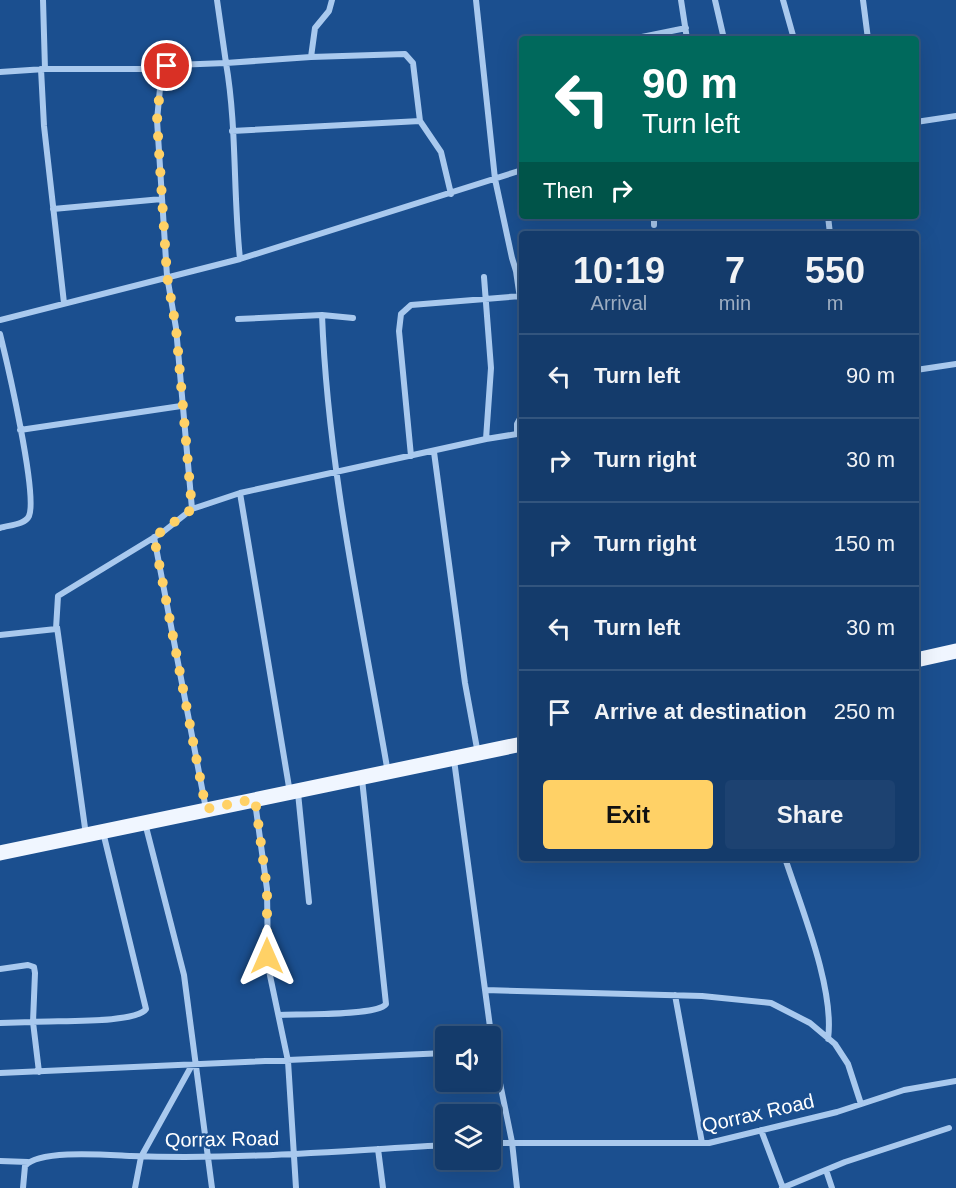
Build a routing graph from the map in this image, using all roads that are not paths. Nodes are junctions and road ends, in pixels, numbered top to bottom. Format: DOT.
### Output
graph roads {
  1 [pos="44,0"];
  2 [pos="217,0"];
  3 [pos="332,0"];
  4 [pos="476,0"];
  5 [pos="681,0"];
  6 [pos="715,0"];
  7 [pos="783,0"];
  8 [pos="863,0"];
  9 [pos="686,28"];
  10 [pos="647,36"];
  11 [pos="687,36"];
  12 [pos="723,36"];
  13 [pos="793,36"];
  14 [pos="867,36"];
  15 [pos="310,57"];
  16 [pos="226,63"];
  17 [pos="43,69"];
  18 [pos="165,69"];
  19 [pos="0,72"];
  20 [pos="956,116"];
  21 [pos="420,122"];
  22 [pos="919,122"];
  23 [pos="232,131"];
  24 [pos="519,172"];
  25 [pos="495,179"];
  26 [pos="451,194"];
  27 [pos="162,199"];
  28 [pos="52,209"];
  29 [pos="654,219"];
  30 [pos="654,225"];
  31 [pos="240,259"];
  32 [pos="519,272"];
  33 [pos="167,276"];
  34 [pos="484,277"];
  35 [pos="519,296"];
  36 [pos="485,300"];
  37 [pos="64,303"];
  38 [pos="322,315"];
  39 [pos="353,318"];
  40 [pos="238,319"];
  41 [pos="0,320"];
  42 [pos="0,334"];
  43 [pos="956,364"];
  44 [pos="919,370"];
  45 [pos="181,406"];
  46 [pos="20,430"];
  47 [pos="519,434"];
  48 [pos="486,439"];
  49 [pos="434,452"];
  50 [pos="411,456"];
  51 [pos="335,471"];
  52 [pos="240,493"];
  53 [pos="192,509"];
  54 [pos="0,528"];
  55 [pos="154,537"];
  56 [pos="57,627"];
  57 [pos="0,635"];
  58 [pos="956,651"];
  59 [pos="919,659"];
  60 [pos="519,745"];
  61 [pos="478,754"];
  62 [pos="454,760"];
  63 [pos="388,774"];
  64 [pos="362,779"];
  65 [pos="294,792"];
  66 [pos="255,799"];
  67 [pos="206,809"];
  68 [pos="145,822"];
  69 [pos="103,832"];
  70 [pos="86,836"];
  71 [pos="0,853"];
  72 [pos="786,861"];
  73 [pos="309,902"];
  74 [pos="0,969"];
  75 [pos="485,990"];
  76 [pos="675,996"];
  77 [pos="279,1015"];
  78 [pos="33,1022"];
  79 [pos="0,1023"];
  80 [pos="489,1026"];
  81 [pos="828,1039"];
  82 [pos="435,1054"];
  83 [pos="288,1061"];
  84 [pos="194,1065"];
  85 [pos="39,1072"];
  86 [pos="0,1074"];
  87 [pos="956,1081"];
  88 [pos="501,1091"];
  89 [pos="861,1104"];
  90 [pos="949,1128"];
  91 [pos="761,1130"];
  92 [pos="501,1142"];
  93 [pos="512,1142"];
  94 [pos="702,1143"];
  95 [pos="435,1146"];
  96 [pos="378,1149"];
  97 [pos="296,1154"];
  98 [pos="141,1156"];
  99 [pos="208,1159"];
  100 [pos="0,1161"];
  101 [pos="28,1161"];
  102 [pos="826,1170"];
  103 [pos="23,1188"];
  104 [pos="135,1188"];
  105 [pos="212,1188"];
  106 [pos="296,1188"];
  107 [pos="383,1188"];
  108 [pos="517,1188"];
  109 [pos="783,1188"];
  110 [pos="832,1188"];
  1 -- 17 [label="street"];
  2 -- 16 [label="street"];
  3 -- 15 [label="street"];
  4 -- 25 [label="street"];
  5 -- 9 [label="street"];
  6 -- 12 [label="street"];
  7 -- 13 [label="street"];
  8 -- 14 [label="street"];
  9 -- 10 [label="street"];
  9 -- 11 [label="street"];
  15 -- 16 [label="street"];
  15 -- 21 [label="street"];
  16 -- 18 [label="street"];
  16 -- 23 [label="street"];
  17 -- 18 [label="street"];
  17 -- 19 [label="street"];
  17 -- 28 [label="street"];
  18 -- 27 [label="street"];
  20 -- 22 [label="street"];
  21 -- 23 [label="street"];
  21 -- 26 [label="street"];
  23 -- 31 [label="street"];
  24 -- 25 [label="street"];
  25 -- 26 [label="street"];
  25 -- 32 [label="street"];
  26 -- 31 [label="street"];
  27 -- 28 [label="street"];
  27 -- 33 [label="street"];
  28 -- 37 [label="street"];
  29 -- 30 [label="street"];
  31 -- 33 [label="street"];
  33 -- 37 [label="street"];
  33 -- 45 [label="street"];
  34 -- 36 [label="street"];
  35 -- 36 [label="street"];
  36 -- 48 [label="street"];
  36 -- 50 [label="street"];
  37 -- 41 [label="street"];
  38 -- 39 [label="street"];
  38 -- 40 [label="street"];
  38 -- 51 [label="street"];
  42 -- 46 [label="street"];
  43 -- 44 [label="street"];
  45 -- 46 [label="street"];
  45 -- 53 [label="street"];
  46 -- 54 [label="street"];
  47 -- 48 [label="street"];
  48 -- 49 [label="street"];
  49 -- 50 [label="street"];
  49 -- 61 [label="street"];
  50 -- 51 [label="street"];
  51 -- 52 [label="street"];
  51 -- 63 [label="street"];
  52 -- 53 [label="street"];
  52 -- 65 [label="street"];
  53 -- 55 [label="street"];
  55 -- 56 [label="street"];
  55 -- 67 [label="street"];
  56 -- 57 [label="street"];
  56 -- 70 [label="street"];
  58 -- 59 [label="main road"];
  60 -- 61 [label="main road"];
  61 -- 62 [label="main road"];
  62 -- 63 [label="main road"];
  62 -- 75 [label="street"];
  63 -- 64 [label="main road"];
  64 -- 65 [label="main road"];
  64 -- 77 [label="street"];
  65 -- 66 [label="main road"];
  65 -- 73 [label="street"];
  66 -- 67 [label="main road"];
  66 -- 77 [label="street"];
  67 -- 68 [label="main road"];
  68 -- 69 [label="main road"];
  68 -- 84 [label="street"];
  69 -- 70 [label="main road"];
  69 -- 78 [label="street"];
  70 -- 71 [label="main road"];
  72 -- 81 [label="street"];
  74 -- 78 [label="street"];
  75 -- 76 [label="street"];
  75 -- 80 [label="street"];
  76 -- 81 [label="street"];
  76 -- 94 [label="street"];
  77 -- 83 [label="street"];
  78 -- 79 [label="street"];
  78 -- 85 [label="street"];
  81 -- 89 [label="street"];
  82 -- 83 [label="street"];
  83 -- 84 [label="street"];
  83 -- 97 [label="street"];
  84 -- 85 [label="street"];
  84 -- 98 [label="street"];
  84 -- 99 [label="street"];
  85 -- 86 [label="street"];
  87 -- 89 [label="street, Qorrax Road"];
  88 -- 93 [label="street"];
  89 -- 91 [label="street, Qorrax Road"];
  90 -- 102 [label="street"];
  91 -- 94 [label="street, Qorrax Road"];
  91 -- 109 [label="street"];
  92 -- 93 [label="street, Qorrax Road"];
  93 -- 94 [label="street, Qorrax Road"];
  93 -- 108 [label="street"];
  95 -- 96 [label="street, Qorrax Road"];
  96 -- 97 [label="street, Qorrax Road"];
  96 -- 107 [label="street"];
  97 -- 99 [label="street, Qorrax Road"];
  97 -- 106 [label="street"];
  98 -- 99 [label="street, Qorrax Road"];
  98 -- 101 [label="street, Qorrax Road"];
  98 -- 104 [label="street"];
  99 -- 105 [label="street"];
  100 -- 101 [label="street, Qorrax Road"];
  101 -- 103 [label="street"];
  102 -- 109 [label="street"];
  102 -- 110 [label="street"];
}
